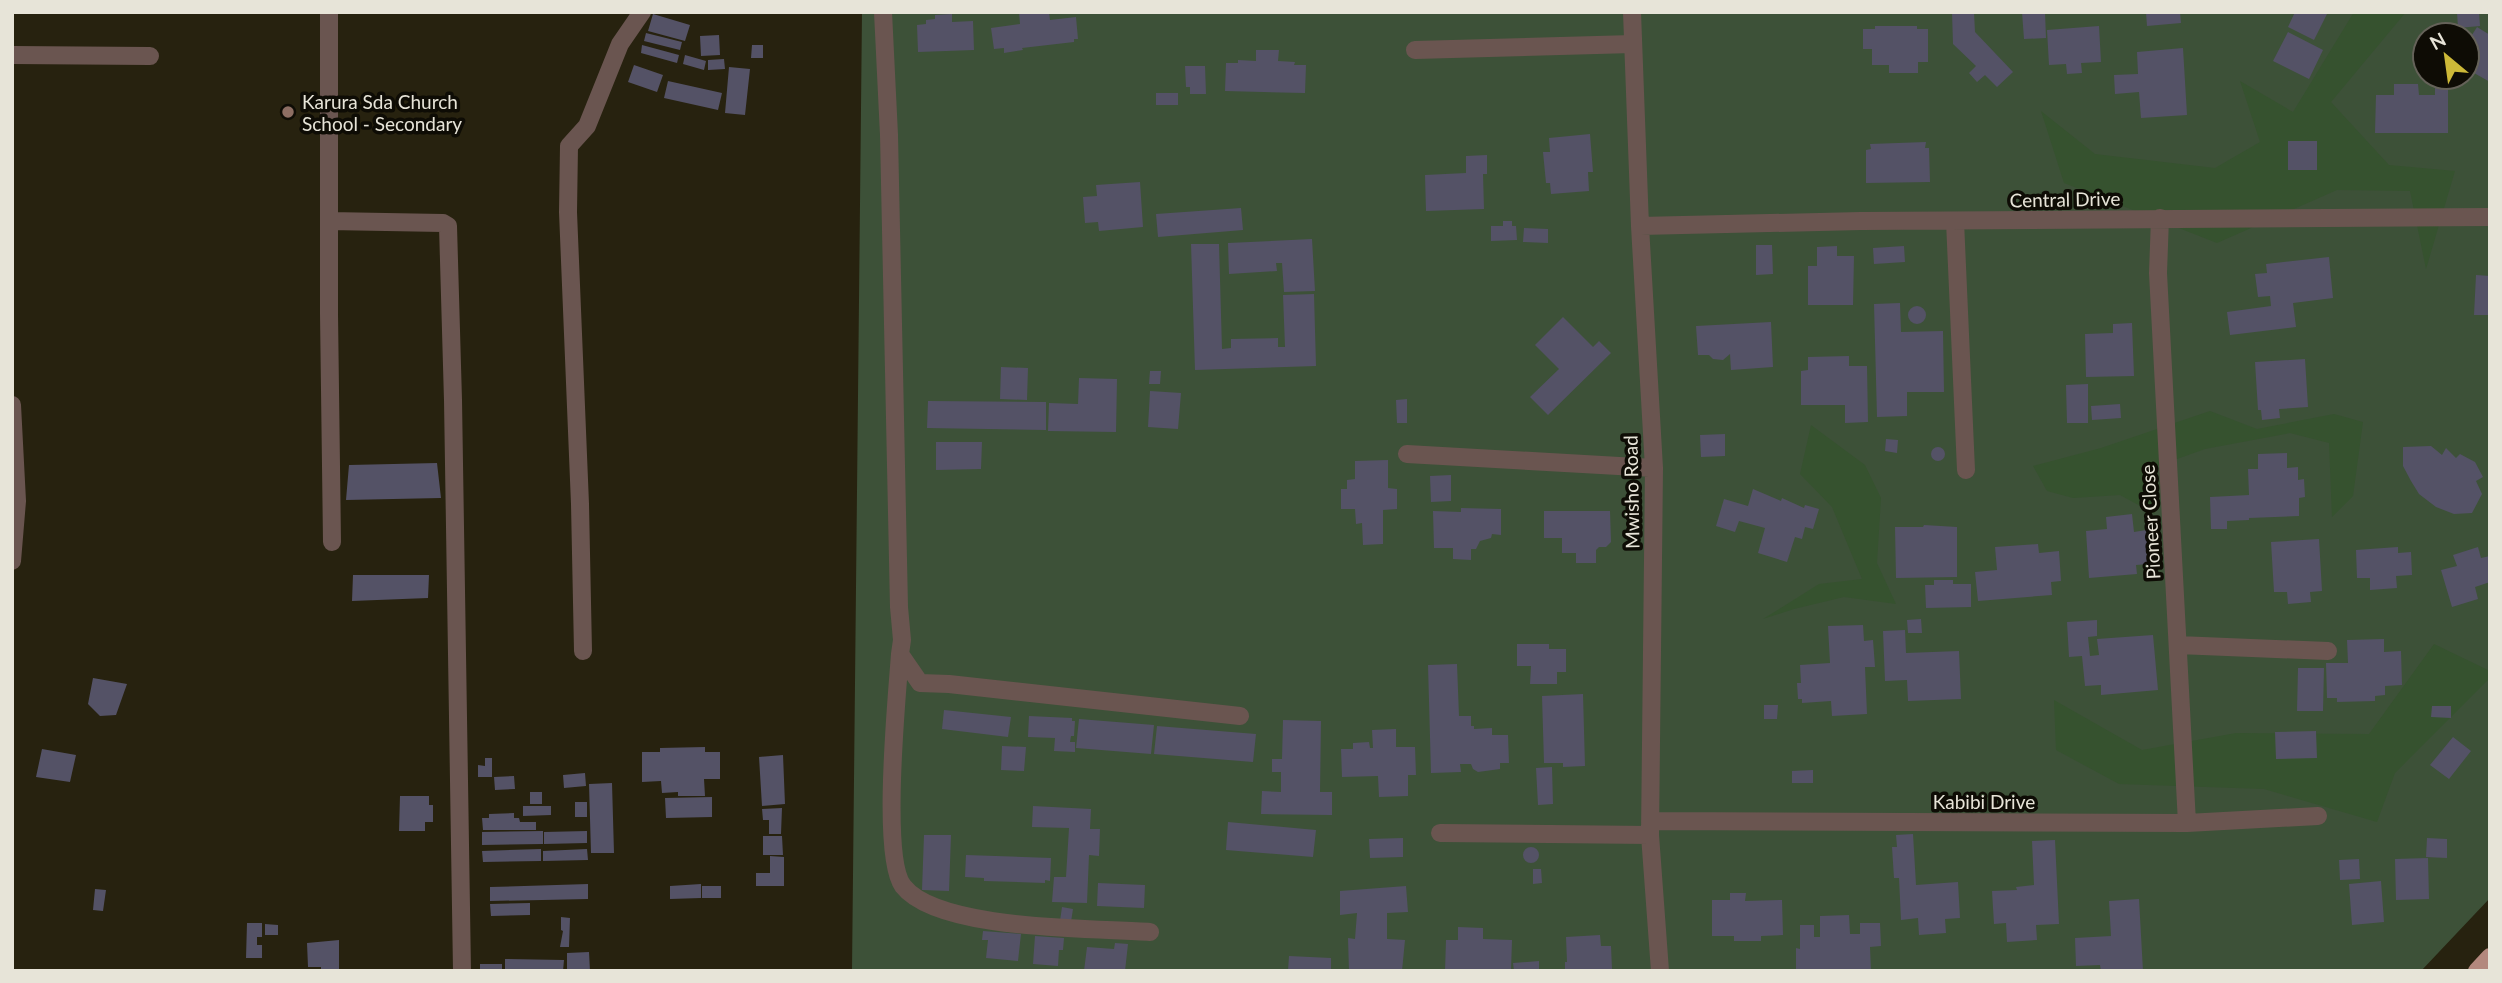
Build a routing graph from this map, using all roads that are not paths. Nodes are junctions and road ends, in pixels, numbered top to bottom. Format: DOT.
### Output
graph roads {
  1 [pos="330,12"];
  2 [pos="642,12"];
  3 [pos="883,12"];
  4 [pos="1632,12"];
  5 [pos="1633,44"];
  6 [pos="1415,50"];
  7 [pos="12,55"];
  8 [pos="150,55"];
  9 [pos="2490,217"];
  10 [pos="2160,218"];
  11 [pos="329,221"];
  12 [pos="1955,221"];
  13 [pos="1640,226"];
  14 [pos="12,405"];
  15 [pos="1407,454"];
  16 [pos="1654,468"];
  17 [pos="1966,470"];
  18 [pos="332,542"];
  19 [pos="12,561"];
  20 [pos="2178,645"];
  21 [pos="583,651"];
  22 [pos="2328,651"];
  23 [pos="900,654"];
  24 [pos="1240,716"];
  25 [pos="2318,816"];
  26 [pos="2187,823"];
  27 [pos="1650,828"];
  28 [pos="1440,833"];
  29 [pos="1150,932"];
  30 [pos="2490,957"];
  31 [pos="462,971"];
  32 [pos="1660,971"];
  33 [pos="2477,971"];
  1 -- 11 [label="street"];
  2 -- 21 [label="street"];
  3 -- 23 [label="street"];
  4 -- 5 [label="street, Mwisho Road"];
  5 -- 6 [label="street"];
  5 -- 13 [label="street, Mwisho Road"];
  7 -- 8 [label="street"];
  9 -- 10 [label="street, Central Drive"];
  10 -- 12 [label="street, Central Drive"];
  10 -- 20 [label="street, Pioneer Close"];
  11 -- 18 [label="street"];
  11 -- 31 [label="street"];
  12 -- 13 [label="street, Central Drive"];
  12 -- 17 [label="street"];
  13 -- 16 [label="street, Mwisho Road"];
  14 -- 19 [label="street"];
  15 -- 16 [label="street"];
  16 -- 27 [label="street, Mwisho Road"];
  20 -- 22 [label="street"];
  20 -- 26 [label="street, Pioneer Close"];
  23 -- 24 [label="street"];
  23 -- 29 [label="street"];
  25 -- 26 [label="street, Kabibi Drive"];
  26 -- 27 [label="street, Kabibi Drive"];
  27 -- 28 [label="street, Kabibi Drive"];
  27 -- 32 [label="street, Mwisho Road"];
  30 -- 33 [label="main road"];
}
